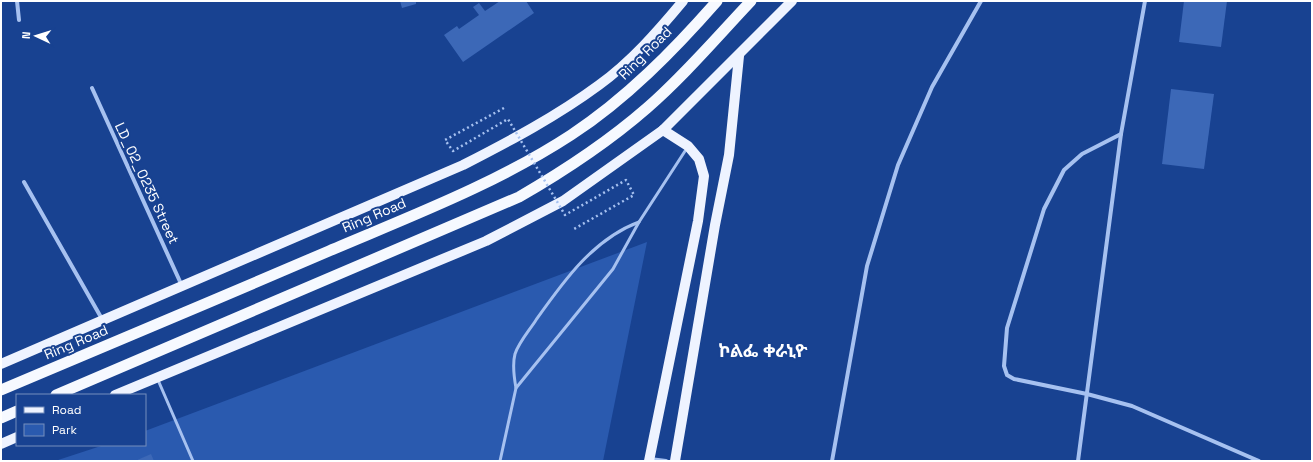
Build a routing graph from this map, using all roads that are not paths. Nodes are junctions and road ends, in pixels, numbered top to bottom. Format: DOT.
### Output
graph roads {
  1 [pos="17,1"];
  2 [pos="683,1"];
  3 [pos="717,1"];
  4 [pos="752,1"];
  5 [pos="792,1"];
  6 [pos="981,1"];
  7 [pos="1144,1"];
  8 [pos="19,20"];
  9 [pos="739,56"];
  10 [pos="92,88"];
  11 [pos="663,130"];
  12 [pos="1121,134"];
  13 [pos="688,146"];
  14 [pos="24,182"];
  15 [pos="639,222"];
  16 [pos="182,286"];
  17 [pos="103,320"];
  18 [pos="1,364"];
  19 [pos="157,377"];
  20 [pos="516,388"];
  21 [pos="1,390"];
  22 [pos="58,394"];
  23 [pos="116,394"];
  24 [pos="1087,394"];
  25 [pos="16,412"];
  26 [pos="1,418"];
  27 [pos="16,437"];
  28 [pos="1,444"];
  29 [pos="649,460"];
  30 [pos="193,461"];
  31 [pos="500,461"];
  32 [pos="666,461"];
  33 [pos="675,461"];
  34 [pos="832,461"];
  35 [pos="1078,461"];
  36 [pos="1259,461"];
  1 -- 8 [label="street"];
  2 -- 16 [label="main road"];
  3 -- 21 [label="highway, Ring Road"];
  4 -- 22 [label="highway"];
  5 -- 9 [label="main road"];
  6 -- 34 [label="street"];
  7 -- 12 [label="street"];
  9 -- 11 [label="main road"];
  9 -- 33 [label="main road"];
  10 -- 16 [label="street, LD_02_0235 Street"];
  11 -- 13 [label="main road"];
  11 -- 19 [label="main road"];
  12 -- 24 [label="street"];
  12 -- 24 [label="street"];
  13 -- 15 [label="lane"];
  13 -- 29 [label="main road"];
  14 -- 17 [label="street"];
  15 -- 20 [label="lane"];
  15 -- 20 [label="lane"];
  16 -- 17 [label="main road"];
  17 -- 18 [label="main road"];
  19 -- 23 [label="main road"];
  19 -- 30 [label="lane"];
  20 -- 31 [label="lane"];
  24 -- 35 [label="street"];
  24 -- 36 [label="street"];
  25 -- 26 [label="highway"];
  27 -- 28 [label="main road"];
  29 -- 32 [label="street"];
}
